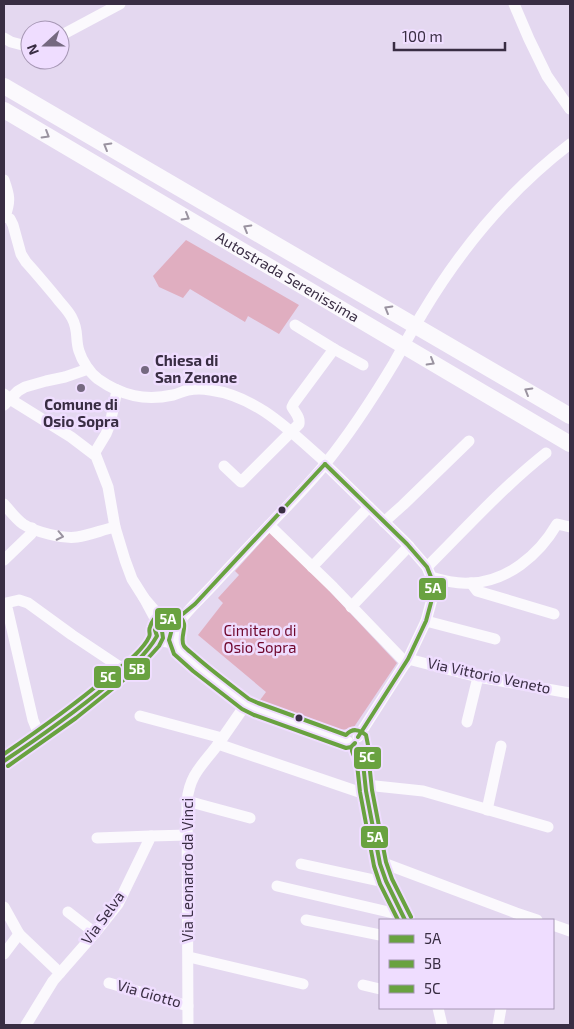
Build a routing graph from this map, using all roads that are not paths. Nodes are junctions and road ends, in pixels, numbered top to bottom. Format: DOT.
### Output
graph roads {
  1 [pos="120,4"];
  2 [pos="514,4"];
  3 [pos="70,31"];
  4 [pos="4,38"];
  5 [pos="20,44"];
  6 [pos="4,86"];
  7 [pos="570,108"];
  8 [pos="4,110"];
  9 [pos="570,144"];
  10 [pos="4,180"];
  11 [pos="4,216"];
  12 [pos="295,325"];
  13 [pos="334,349"];
  14 [pos="363,365"];
  15 [pos="88,369"];
  16 [pos="117,390"];
  17 [pos="6,399"];
  18 [pos="570,416"];
  19 [pos="291,431"];
  20 [pos="469,441"];
  21 [pos="570,444"];
  22 [pos="546,453"];
  23 [pos="94,454"];
  24 [pos="325,464"];
  25 [pos="224,466"];
  26 [pos="4,504"];
  27 [pos="369,507"];
  28 [pos="384,522"];
  29 [pos="269,525"];
  30 [pos="116,527"];
  31 [pos="570,527"];
  32 [pos="32,528"];
  33 [pos="409,546"];
  34 [pos="4,560"];
  35 [pos="312,567"];
  36 [pos="429,572"];
  37 [pos="471,583"];
  38 [pos="4,602"];
  39 [pos="351,607"];
  40 [pos="554,614"];
  41 [pos="426,621"];
  42 [pos="168,622"];
  43 [pos="495,639"];
  44 [pos="166,642"];
  45 [pos="407,661"];
  46 [pos="126,671"];
  47 [pos="478,677"];
  48 [pos="570,693"];
  49 [pos="246,704"];
  50 [pos="140,716"];
  51 [pos="467,722"];
  52 [pos="40,737"];
  53 [pos="353,739"];
  54 [pos="220,741"];
  55 [pos="501,746"];
  56 [pos="4,761"];
  57 [pos="366,788"];
  58 [pos="187,801"];
  59 [pos="487,810"];
  60 [pos="250,818"];
  61 [pos="548,827"];
  62 [pos="188,835"];
  63 [pos="151,836"];
  64 [pos="97,838"];
  65 [pos="301,864"];
  66 [pos="380,864"];
  67 [pos="386,881"];
  68 [pos="277,886"];
  69 [pos="4,906"];
  70 [pos="68,912"];
  71 [pos="403,915"];
  72 [pos="515,917"];
  73 [pos="530,919"];
  74 [pos="306,920"];
  75 [pos="554,925"];
  76 [pos="570,931"];
  77 [pos="94,933"];
  78 [pos="19,934"];
  79 [pos="379,935"];
  80 [pos="4,954"];
  81 [pos="189,958"];
  82 [pos="60,973"];
  83 [pos="109,983"];
  84 [pos="303,984"];
  85 [pos="363,985"];
  86 [pos="379,989"];
  87 [pos="188,1006"];
  88 [pos="438,1009"];
  89 [pos="501,1009"];
  90 [pos="26,1025"];
  91 [pos="188,1025"];
  92 [pos="442,1025"];
  93 [pos="498,1025"];
  1 -- 3 [label="street"];
  2 -- 7 [label="street"];
  4 -- 5 [label="street"];
  18 -- 6 [label="highway, Autostrada Serenissima, one-way"];
  8 -- 21 [label="highway, Autostrada Serenissima, one-way"];
  9 -- 24 [label="street"];
  10 -- 11 [label="street"];
  11 -- 15 [label="street"];
  12 -- 13 [label="street"];
  13 -- 14 [label="street"];
  13 -- 19 [label="street"];
  15 -- 16 [label="street"];
  15 -- 17 [label="street"];
  16 -- 19 [label="street"];
  16 -- 23 [label="street"];
  17 -- 23 [label="street"];
  19 -- 24 [label="street"];
  19 -- 25 [label="street"];
  20 -- 28 [label="street"];
  22 -- 36 [label="street"];
  23 -- 30 [label="street"];
  24 -- 27 [label="street"];
  24 -- 29 [label="street"];
  26 -- 32 [label="street"];
  27 -- 28 [label="street"];
  27 -- 35 [label="street"];
  28 -- 33 [label="street"];
  29 -- 35 [label="street"];
  29 -- 42 [label="street"];
  32 -- 30 [label="street, one-way"];
  30 -- 42 [label="street"];
  31 -- 37 [label="street"];
  32 -- 34 [label="street"];
  33 -- 36 [label="street"];
  33 -- 39 [label="street"];
  35 -- 39 [label="street"];
  36 -- 37 [label="street"];
  36 -- 41 [label="street"];
  37 -- 40 [label="street"];
  38 -- 46 [label="street"];
  38 -- 52 [label="street"];
  39 -- 45 [label="street"];
  41 -- 43 [label="street"];
  41 -- 45 [label="street"];
  42 -- 44 [label="street"];
  42 -- 44 [label="street"];
  44 -- 46 [label="street"];
  44 -- 49 [label="street"];
  45 -- 47 [label="street, Via Vittorio Veneto"];
  45 -- 53 [label="street"];
  46 -- 52 [label="street"];
  47 -- 48 [label="street, Via Vittorio Veneto"];
  47 -- 51 [label="street"];
  49 -- 53 [label="street"];
  49 -- 54 [label="street, Via Leonardo da Vinci"];
  50 -- 54 [label="street"];
  52 -- 56 [label="street"];
  53 -- 57 [label="street"];
  54 -- 57 [label="street"];
  54 -- 58 [label="street, Via Leonardo da Vinci"];
  55 -- 59 [label="street"];
  57 -- 59 [label="street"];
  57 -- 66 [label="street"];
  58 -- 60 [label="street"];
  58 -- 62 [label="street, Via Leonardo da Vinci"];
  59 -- 61 [label="street"];
  62 -- 63 [label="street"];
  62 -- 81 [label="street, Via Leonardo da Vinci"];
  63 -- 64 [label="street"];
  63 -- 77 [label="street, Via Selva"];
  65 -- 67 [label="street"];
  66 -- 67 [label="street"];
  66 -- 72 [label="street"];
  67 -- 71 [label="street"];
  68 -- 71 [label="street"];
  69 -- 78 [label="street"];
  70 -- 77 [label="street"];
  72 -- 73 [label="street"];
  74 -- 79 [label="street"];
  75 -- 76 [label="street"];
  77 -- 82 [label="street, Via Selva"];
  78 -- 80 [label="street"];
  78 -- 82 [label="street"];
  81 -- 84 [label="street"];
  81 -- 87 [label="street, Via Leonardo da Vinci"];
  82 -- 90 [label="street, Via Selva"];
  83 -- 87 [label="street, Via Giotto"];
  85 -- 86 [label="street"];
  87 -- 91 [label="street, Via Leonardo da Vinci"];
  88 -- 92 [label="street"];
  89 -- 93 [label="street"];
}
